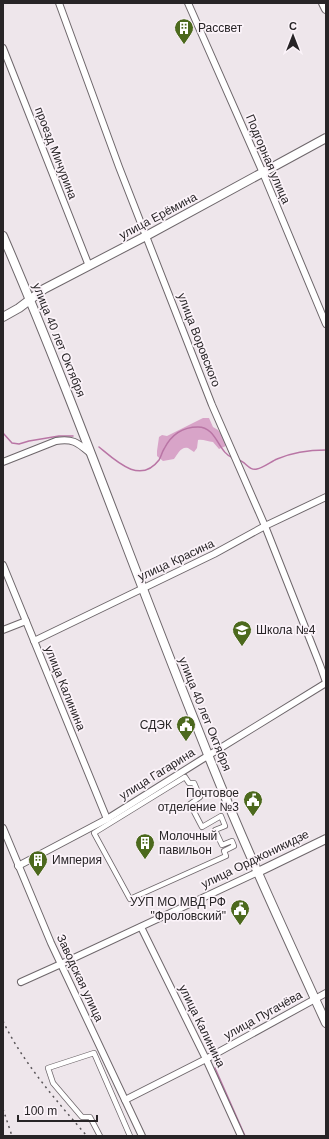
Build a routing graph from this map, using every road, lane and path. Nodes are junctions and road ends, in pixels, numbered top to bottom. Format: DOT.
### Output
graph roads {
  1 [pos="59,3"];
  2 [pos="188,3"];
  3 [pos="323,3"];
  4 [pos="326,9"];
  5 [pos="3,48"];
  6 [pos="326,138"];
  7 [pos="263,173"];
  8 [pos="3,236"];
  9 [pos="146,236"];
  10 [pos="89,266"];
  11 [pos="30,300"];
  12 [pos="3,317"];
  13 [pos="326,324"];
  14 [pos="90,453"];
  15 [pos="3,462"];
  16 [pos="326,497"];
  17 [pos="264,526"];
  18 [pos="3,565"];
  19 [pos="142,588"];
  20 [pos="26,622"];
  21 [pos="3,630"];
  22 [pos="34,640"];
  23 [pos="326,683"];
  24 [pos="208,755"];
  25 [pos="107,819"];
  26 [pos="3,828"];
  27 [pos="326,839"];
  28 [pos="232,841"];
  29 [pos="18,866"];
  30 [pos="258,872"];
  31 [pos="141,926"];
  32 [pos="61,964"];
  33 [pos="21,982"];
  34 [pos="326,993"];
  35 [pos="315,999"];
  36 [pos="326,1023"];
  37 [pos="206,1059"];
  38 [pos="125,1100"];
  39 [pos="100,1136"];
  40 [pos="130,1136"];
  41 [pos="142,1136"];
  42 [pos="241,1136"];
  1 -- 9 [label="street, улица Воровского"];
  2 -- 7 [label="street, Подгорная улица"];
  3 -- 4 [label="street"];
  5 -- 10 [label="street, проезд Мичурина"];
  6 -- 7 [label="street, улица Ерёмина"];
  7 -- 9 [label="street, улица Ерёмина"];
  7 -- 13 [label="street, Подгорная улица"];
  8 -- 11 [label="street, улица 40 лет Октября"];
  9 -- 10 [label="street, улица Ерёмина"];
  9 -- 17 [label="street, улица Воровского"];
  10 -- 11 [label="street, улица Ерёмина"];
  11 -- 12 [label="street, улица Ерёмина"];
  11 -- 14 [label="street, улица 40 лет Октября"];
  14 -- 15 [label="street"];
  14 -- 19 [label="street, улица 40 лет Октября"];
  16 -- 17 [label="street, улица Красина"];
  17 -- 19 [label="street, улица Красина"];
  17 -- 23 [label="street, улица Воровского"];
  18 -- 20 [label="street, улица Калинина"];
  19 -- 22 [label="street, улица Красина"];
  19 -- 24 [label="street, улица 40 лет Октября"];
  20 -- 21 [label="street"];
  20 -- 22 [label="street, улица Калинина"];
  22 -- 25 [label="street, улица Калинина"];
  23 -- 24 [label="street, улица Гагарина"];
  24 -- 25 [label="street, улица Гагарина"];
  24 -- 30 [label="street, улица 40 лет Октября"];
  25 -- 29 [label="street, улица Гагарина"];
  26 -- 29 [label="street, Заводская улица"];
  27 -- 30 [label="street, улица Орджоникидзе"];
  28 -- 28 [label="street"];
  29 -- 32 [label="street, Заводская улица"];
  30 -- 31 [label="street, улица Орджоникидзе"];
  30 -- 35 [label="street, улица 40 лет Октября"];
  31 -- 32 [label="street, улица Орджоникидзе"];
  31 -- 37 [label="street, улица Калинина"];
  32 -- 33 [label="street, улица Орджоникидзе"];
  32 -- 38 [label="street, Заводская улица"];
  34 -- 35 [label="street, улица Пугачёва"];
  35 -- 36 [label="street, улица 40 лет Октября"];
  35 -- 37 [label="street, улица Пугачёва"];
  37 -- 38 [label="street, улица Пугачёва"];
  37 -- 42 [label="street, улица Калинина"];
  38 -- 41 [label="street, Заводская улица"];
  39 -- 40 [label="street"];
}
